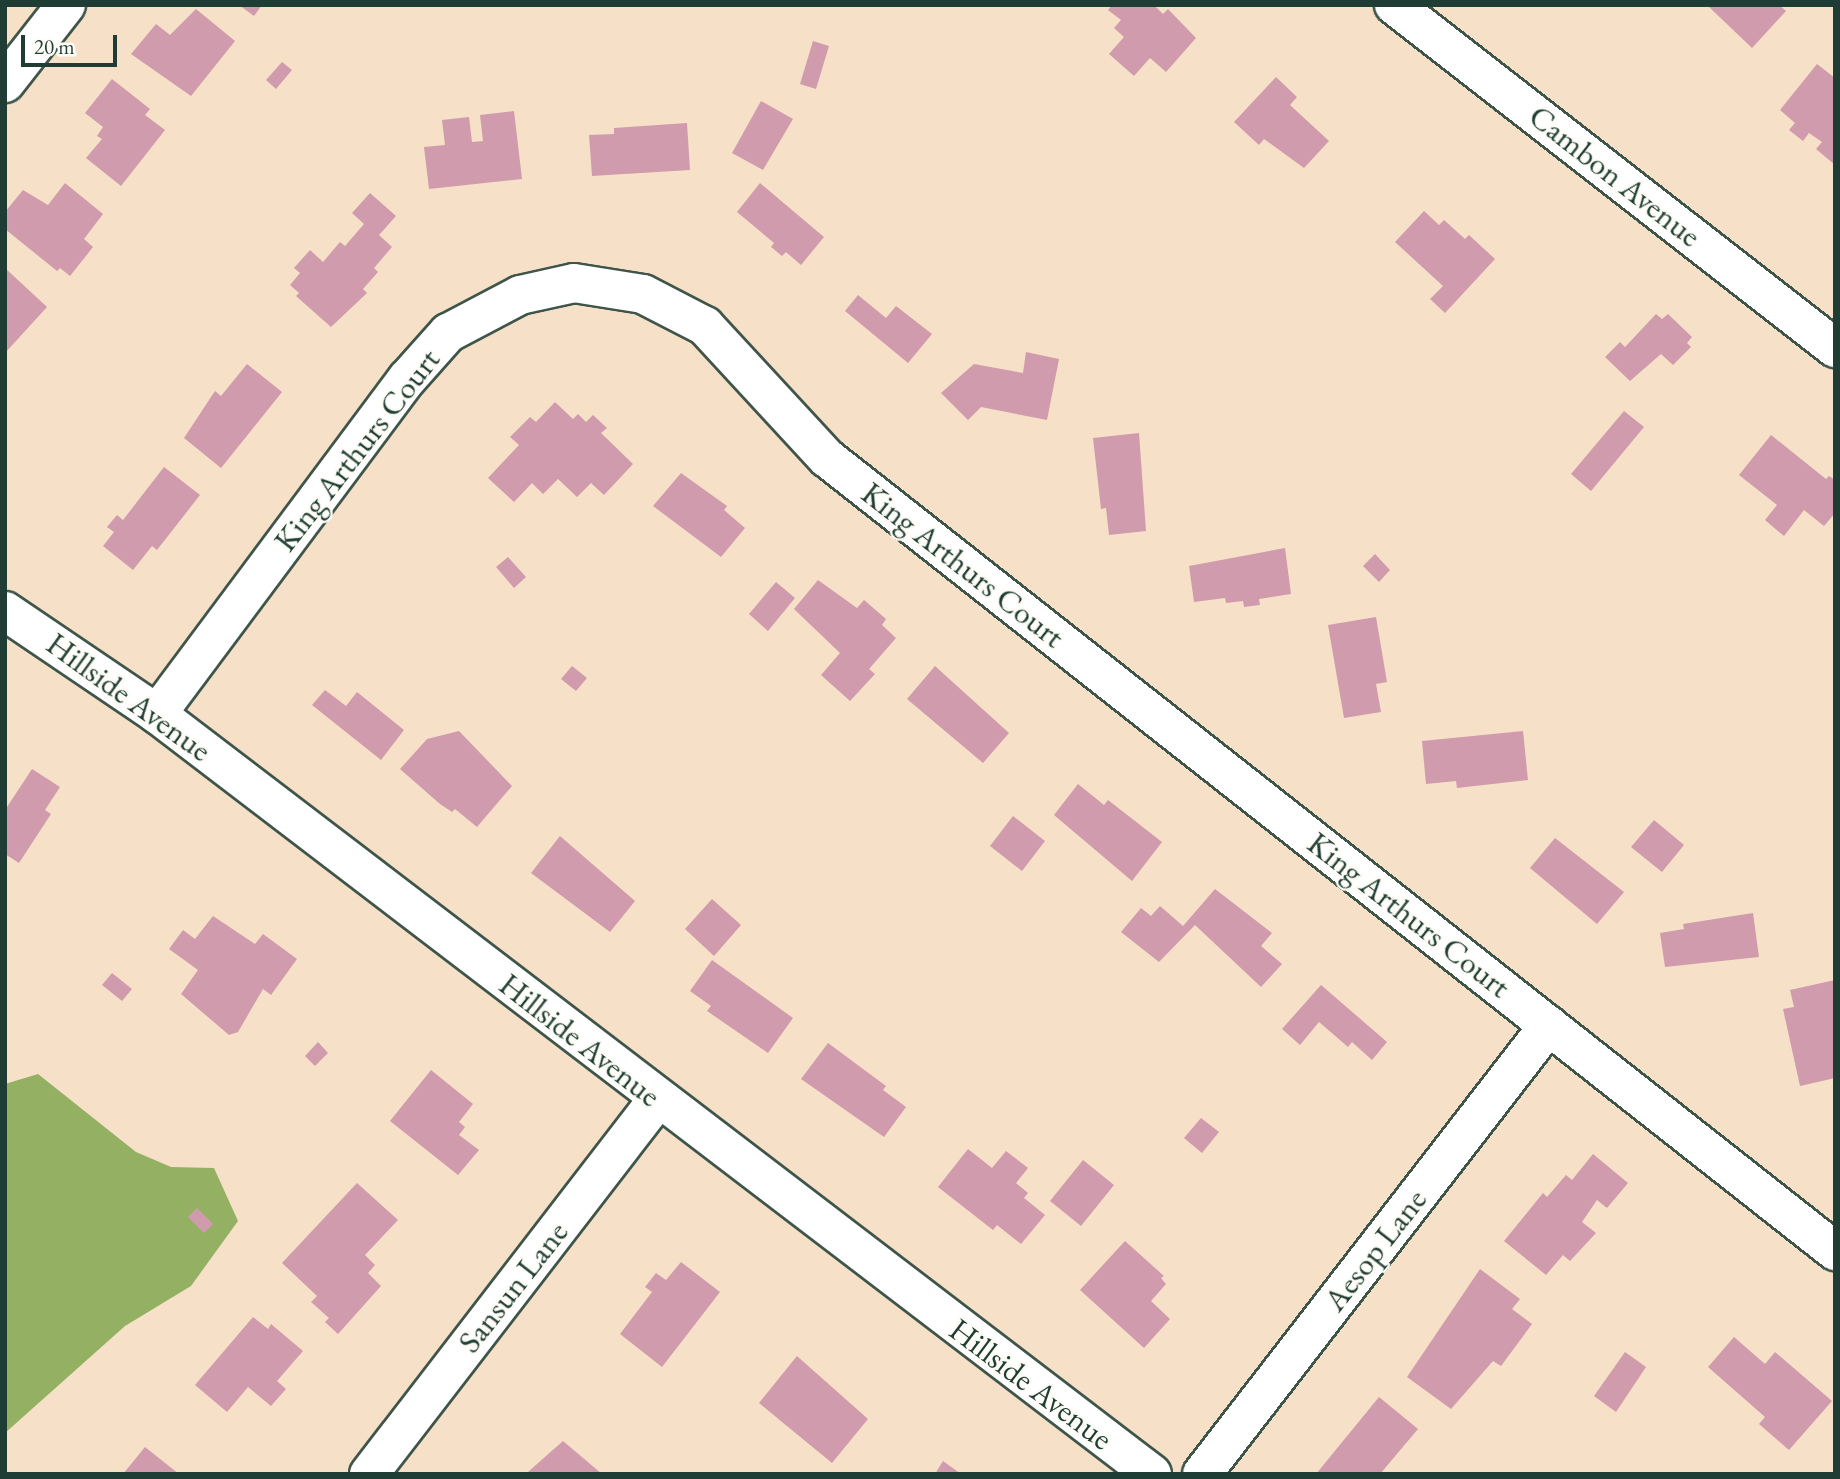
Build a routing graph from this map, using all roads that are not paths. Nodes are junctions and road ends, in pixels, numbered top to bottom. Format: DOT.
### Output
graph roads {
  1 [pos="66,5"];
  2 [pos="1394,5"];
  3 [pos="5,83"];
  4 [pos="1835,348"];
  5 [pos="11,625"];
  6 [pos="157,715"];
  7 [pos="1549,1026"];
  8 [pos="657,1100"];
  9 [pos="1835,1251"];
  10 [pos="369,1474"];
  11 [pos="1152,1474"];
  12 [pos="1202,1474"];
  1 -- 3 [label="street"];
  2 -- 4 [label="street, Cambon Avenue"];
  5 -- 6 [label="street, Hillside Avenue"];
  6 -- 7 [label="street, King Arthurs Court"];
  6 -- 8 [label="street, Hillside Avenue"];
  7 -- 9 [label="street, King Arthurs Court"];
  7 -- 12 [label="street, Aesop Lane"];
  8 -- 10 [label="street, Sansun Lane"];
  8 -- 11 [label="street, Hillside Avenue"];
}
